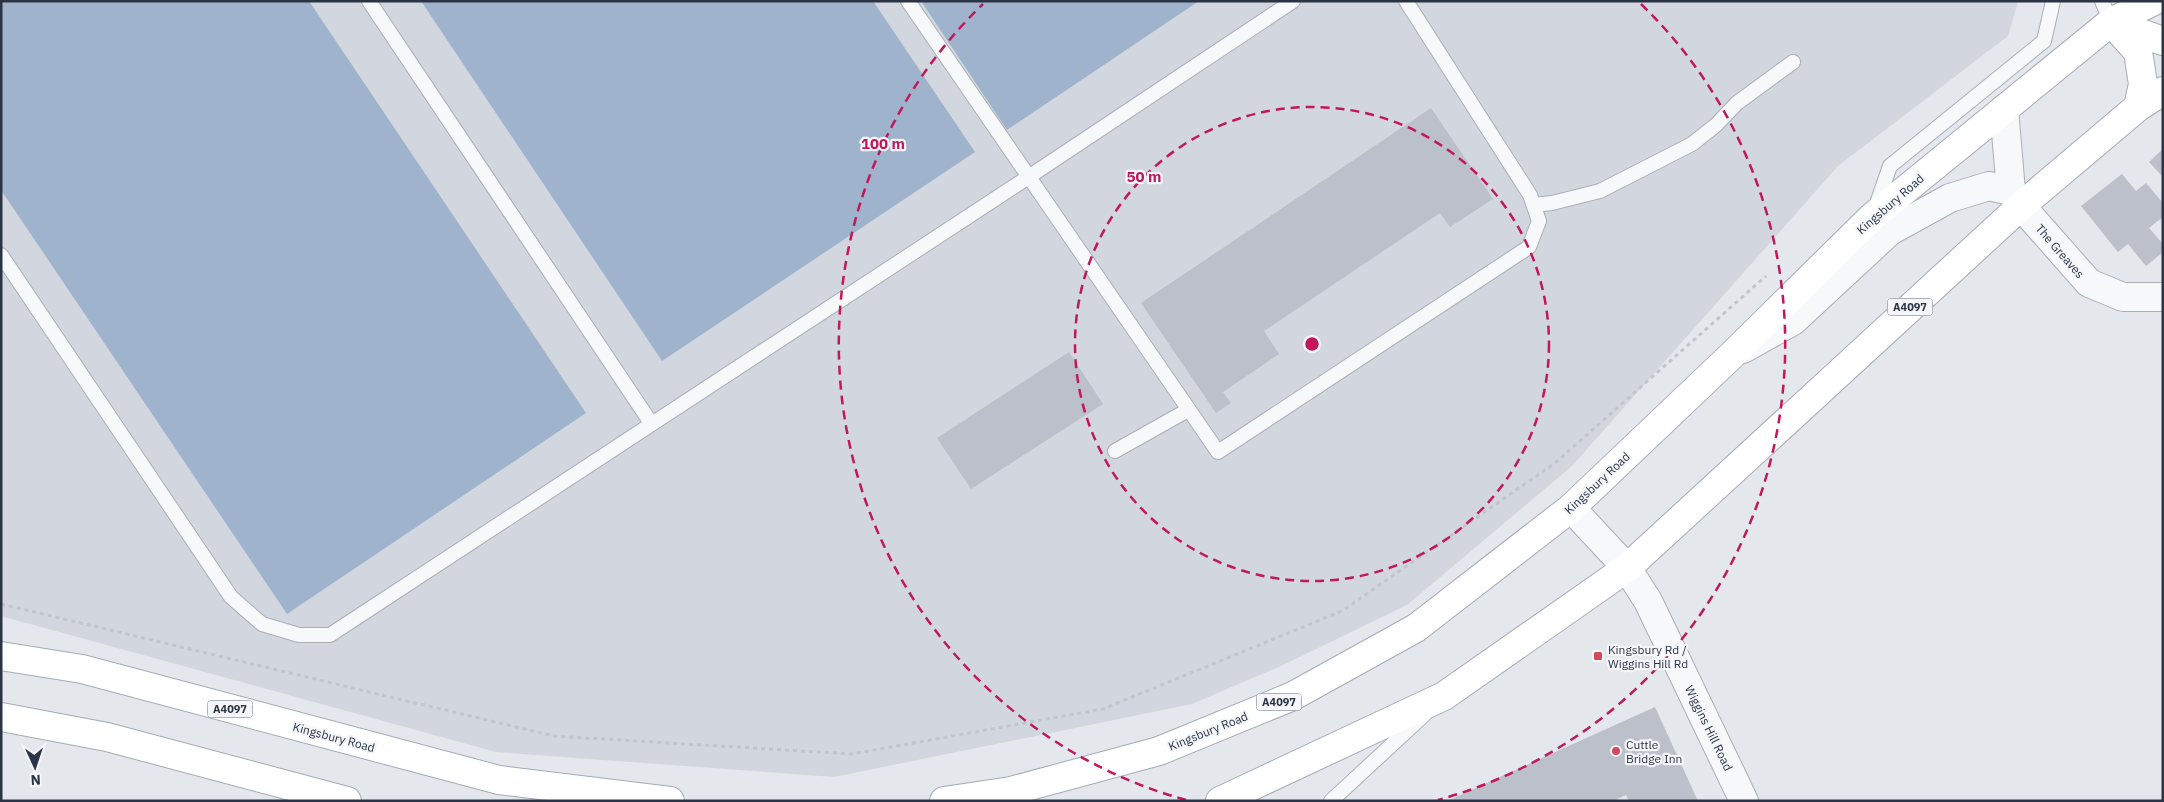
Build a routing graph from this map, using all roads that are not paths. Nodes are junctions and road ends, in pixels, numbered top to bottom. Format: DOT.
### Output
graph roads {
  1 [pos="369,1"];
  2 [pos="908,1"];
  3 [pos="1293,1"];
  4 [pos="1406,1"];
  5 [pos="2054,1"];
  6 [pos="2154,1"];
  7 [pos="2106,12"];
  8 [pos="2163,41"];
  9 [pos="1793,62"];
  10 [pos="2163,91"];
  11 [pos="2138,107"];
  12 [pos="2004,109"];
  13 [pos="1027,178"];
  14 [pos="2016,198"];
  15 [pos="1534,205"];
  16 [pos="1872,217"];
  17 [pos="1,254"];
  18 [pos="2163,297"];
  19 [pos="1732,355"];
  20 [pos="1188,410"];
  21 [pos="652,423"];
  22 [pos="1115,451"];
  23 [pos="1571,508"];
  24 [pos="1627,568"];
  25 [pos="1,656"];
  26 [pos="1444,696"];
  27 [pos="1,717"];
  28 [pos="347,801"];
  29 [pos="670,801"];
  30 [pos="944,801"];
  31 [pos="1220,801"];
  32 [pos="1331,801"];
  33 [pos="1744,801"];
  1 -- 21 [label="lane"];
  2 -- 13 [label="lane"];
  3 -- 13 [label="lane"];
  4 -- 15 [label="lane"];
  5 -- 16 [label="lane"];
  6 -- 7 [label="main road, Kingsbury Road / A4097"];
  7 -- 8 [label="main road"];
  7 -- 11 [label="main road"];
  7 -- 12 [label="main road, Kingsbury Road / A4097"];
  9 -- 15 [label="lane"];
  10 -- 11 [label="main road, A4097"];
  11 -- 14 [label="main road, A4097"];
  12 -- 14 [label="street"];
  12 -- 16 [label="main road, Kingsbury Road / A4097"];
  13 -- 20 [label="lane"];
  13 -- 21 [label="lane"];
  14 -- 18 [label="street, The Greaves"];
  14 -- 19 [label="street"];
  14 -- 24 [label="main road, A4097"];
  15 -- 20 [label="lane"];
  16 -- 19 [label="main road, Kingsbury Road / A4097"];
  17 -- 21 [label="lane"];
  19 -- 23 [label="main road, Kingsbury Road / A4097"];
  20 -- 22 [label="lane"];
  23 -- 24 [label="street, Wiggins Hill Road"];
  23 -- 30 [label="main road, Kingsbury Road / A4097"];
  24 -- 26 [label="main road, A4097"];
  24 -- 33 [label="street, Wiggins Hill Road"];
  25 -- 29 [label="main road, Kingsbury Road / A4097"];
  26 -- 31 [label="main road, A4097"];
  26 -- 32 [label="lane"];
  27 -- 28 [label="main road"];
}
